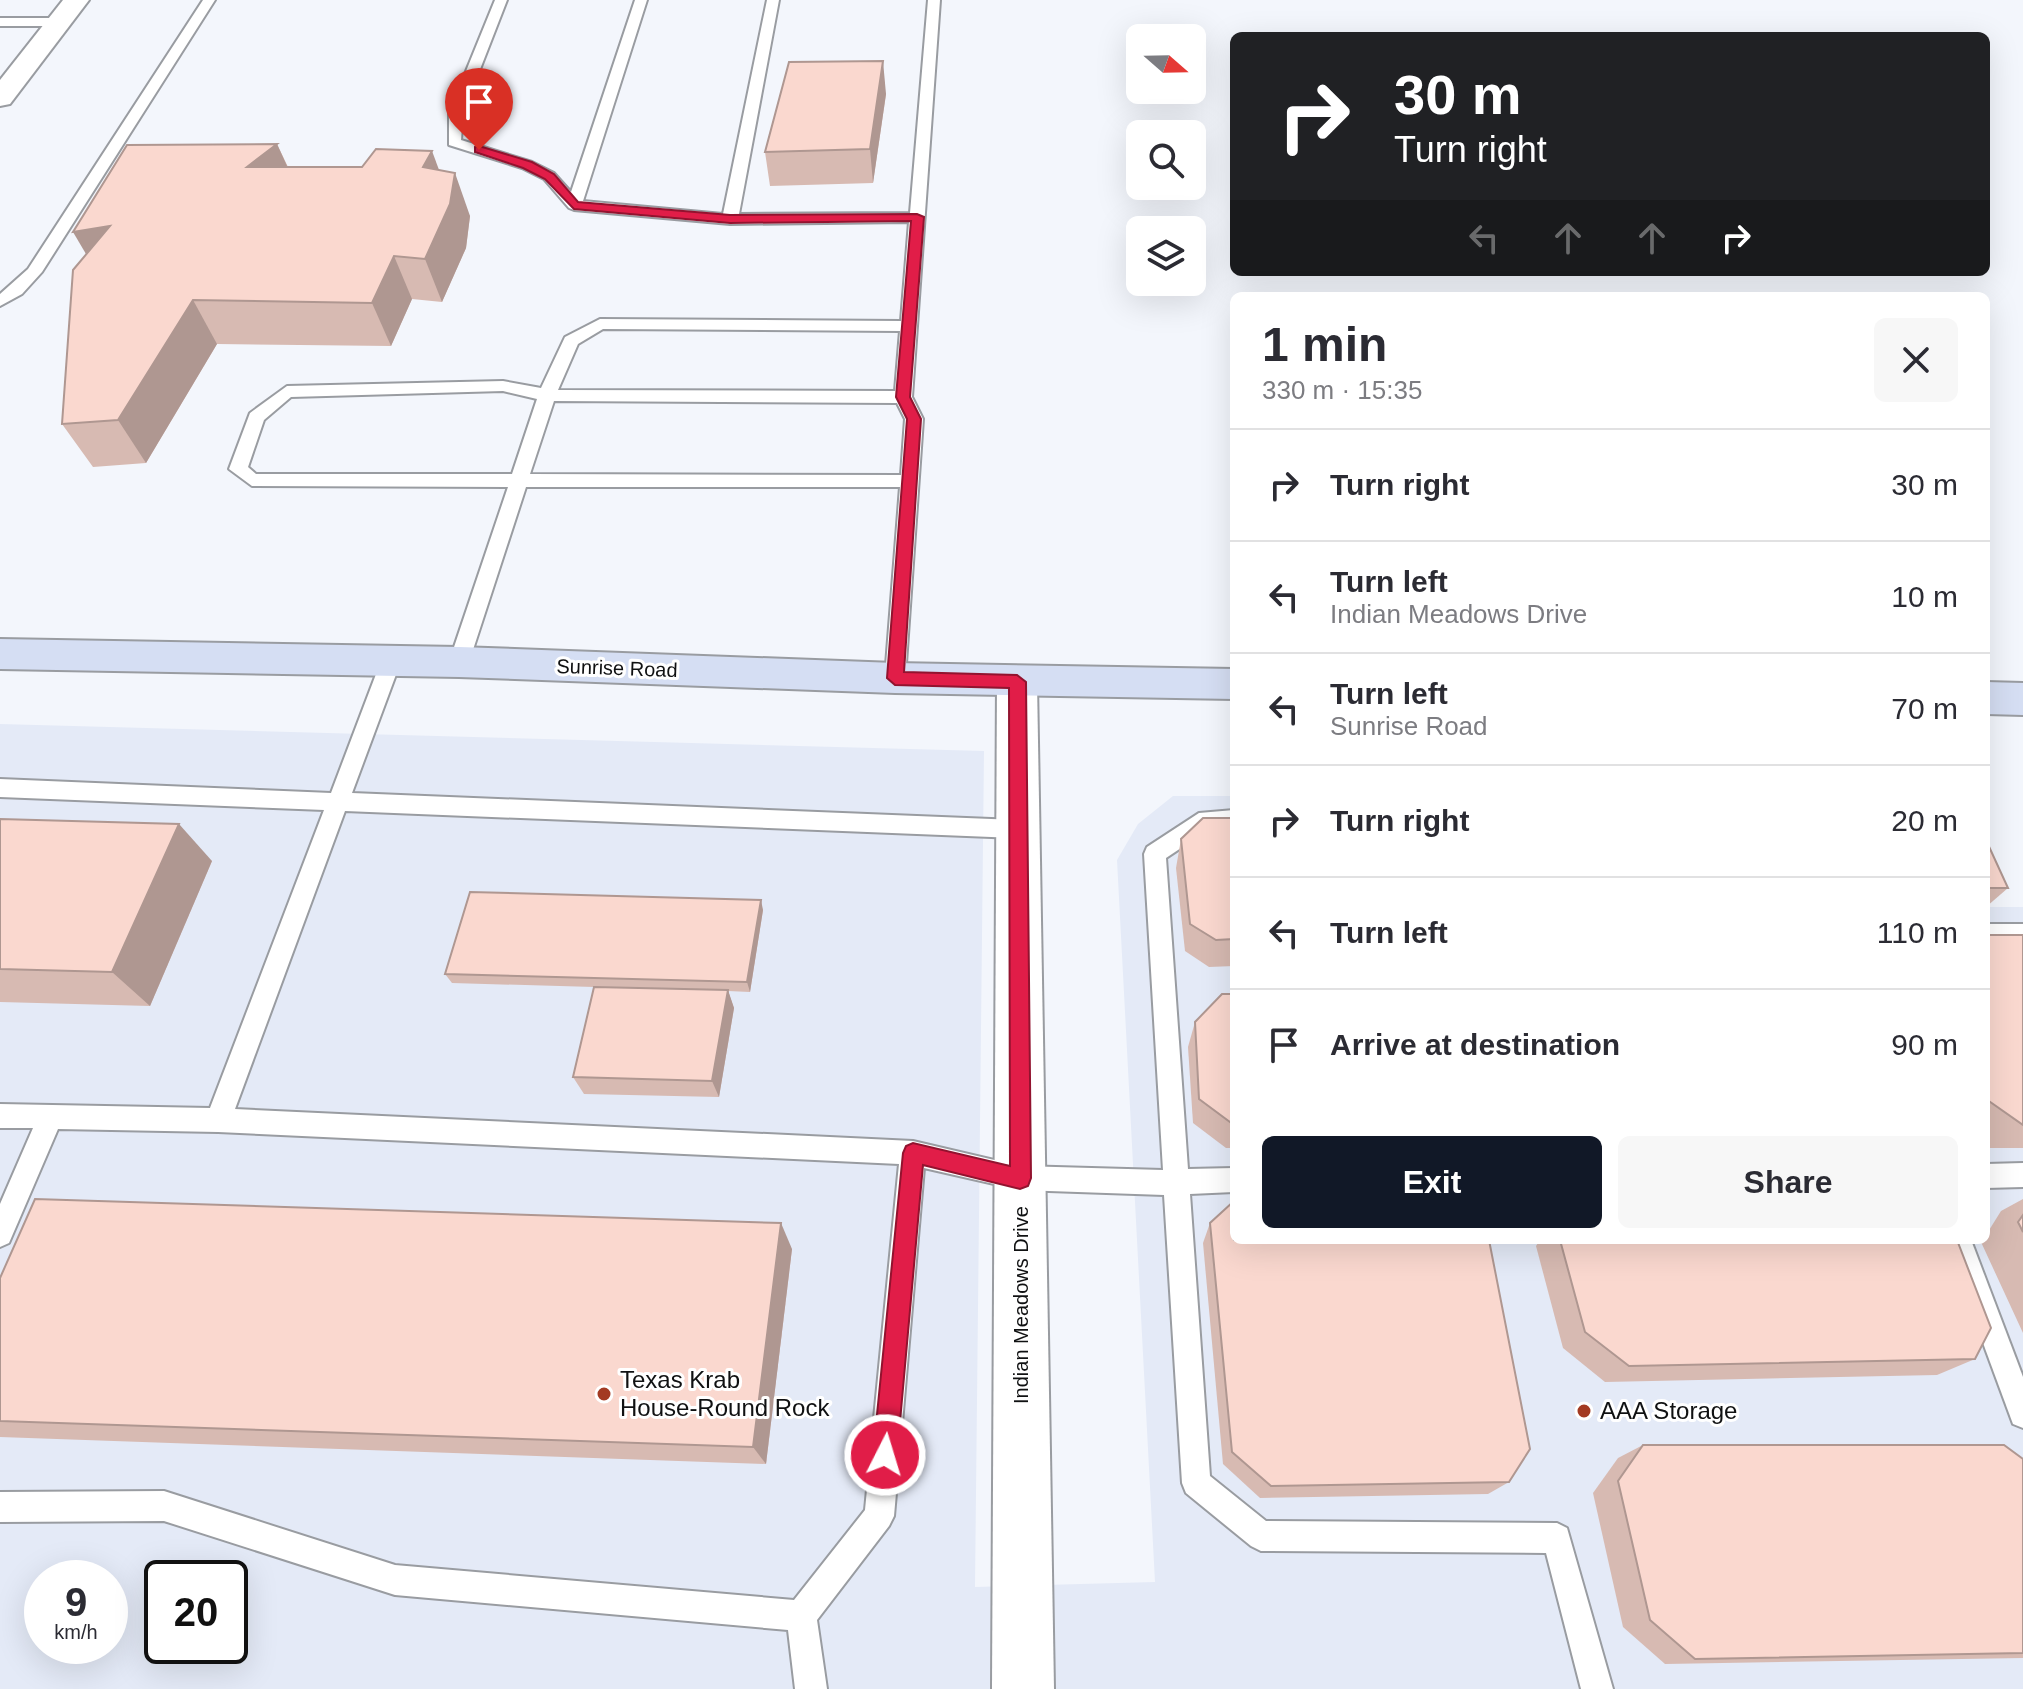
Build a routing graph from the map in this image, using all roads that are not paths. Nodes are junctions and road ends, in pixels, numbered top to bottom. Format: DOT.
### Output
graph roads {
  1 [pos="76,0"];
  2 [pos="209,0"];
  3 [pos="501,0"];
  4 [pos="641,0"];
  5 [pos="773,0"];
  6 [pos="934,0"];
  7 [pos="0,22"];
  8 [pos="59,22"];
  9 [pos="0,98"];
  10 [pos="574,205"];
  11 [pos="917,217"];
  12 [pos="730,219"];
  13 [pos="0,301"];
  14 [pos="909,326"];
  15 [pos="547,395"];
  16 [pos="903,397"];
  17 [pos="519,480"];
  18 [pos="911,481"];
  19 [pos="0,654"];
  20 [pos="391,661"];
  21 [pos="459,662"];
  22 [pos="895,678"];
  23 [pos="1017,682"];
  24 [pos="1230,684"];
  25 [pos="1990,698"];
  26 [pos="2023,699"];
  27 [pos="0,788"];
  28 [pos="338,802"];
  29 [pos="1230,819"];
  30 [pos="1016,829"];
  31 [pos="1990,934"];
  32 [pos="2023,934"];
  33 [pos="0,1116"];
  34 [pos="51,1117"];
  35 [pos="218,1120"];
  36 [pos="913,1153"];
  37 [pos="2023,1175"];
  38 [pos="1990,1176"];
  39 [pos="1020,1178"];
  40 [pos="1230,1180"];
  41 [pos="1177,1182"];
  42 [pos="0,1234"];
  43 [pos="1959,1244"];
  44 [pos="2023,1414"];
  45 [pos="0,1507"];
  46 [pos="801,1616"];
  47 [pos="811,1689"];
  48 [pos="1023,1689"];
  49 [pos="1597,1689"];
  1 -- 8 [label="street"];
  2 -- 13 [label="lane"];
  3 -- 10 [label="lane"];
  4 -- 10 [label="lane"];
  5 -- 12 [label="lane"];
  6 -- 11 [label="lane"];
  7 -- 8 [label="lane"];
  8 -- 9 [label="street"];
  10 -- 12 [label="lane"];
  11 -- 12 [label="lane"];
  11 -- 14 [label="lane"];
  14 -- 15 [label="lane"];
  14 -- 16 [label="lane"];
  15 -- 16 [label="lane"];
  15 -- 17 [label="lane"];
  15 -- 17 [label="lane"];
  16 -- 18 [label="lane"];
  17 -- 18 [label="lane"];
  17 -- 21 [label="lane"];
  18 -- 22 [label="lane"];
  19 -- 20 [label="main road, Sunrise Road"];
  20 -- 21 [label="main road, Sunrise Road"];
  20 -- 28 [label="lane"];
  21 -- 22 [label="main road, Sunrise Road"];
  22 -- 23 [label="main road, Sunrise Road"];
  23 -- 24 [label="main road, Sunrise Road"];
  23 -- 30 [label="street, Indian Meadows Drive"];
  25 -- 26 [label="main road"];
  27 -- 28 [label="lane"];
  28 -- 30 [label="lane"];
  28 -- 35 [label="lane"];
  29 -- 41 [label="lane"];
  30 -- 39 [label="street, Indian Meadows Drive"];
  31 -- 32 [label="lane"];
  33 -- 34 [label="lane"];
  34 -- 35 [label="lane"];
  34 -- 42 [label="lane"];
  35 -- 36 [label="lane"];
  36 -- 39 [label="lane"];
  36 -- 46 [label="lane"];
  37 -- 38 [label="lane"];
  39 -- 41 [label="lane"];
  39 -- 48 [label="street, Indian Meadows Drive"];
  40 -- 41 [label="lane"];
  41 -- 49 [label="lane"];
  43 -- 44 [label="lane"];
  45 -- 46 [label="lane"];
  46 -- 47 [label="lane"];
}
